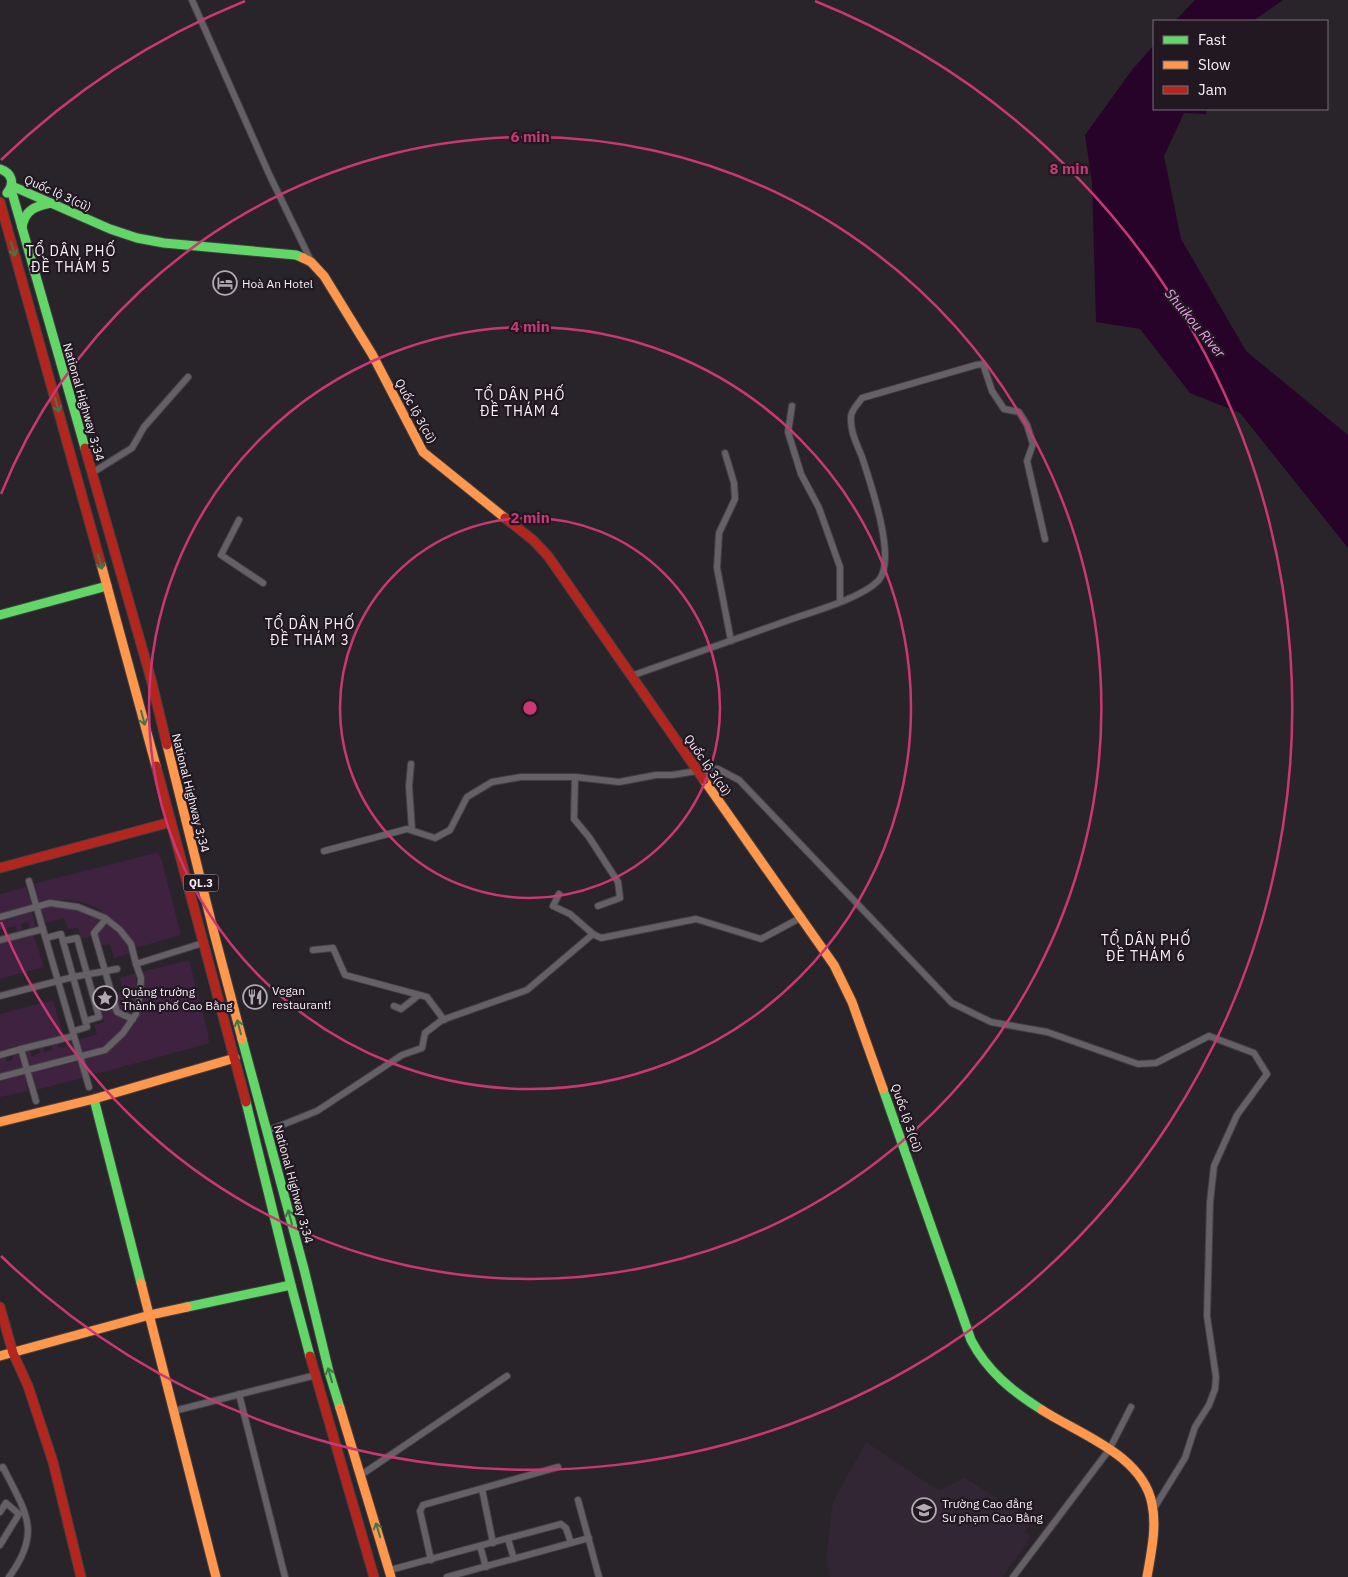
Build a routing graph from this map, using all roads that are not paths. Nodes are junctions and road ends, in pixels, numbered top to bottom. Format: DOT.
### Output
graph roads {
  1 [pos="192,0"];
  2 [pos="0,169"];
  3 [pos="11,188"];
  4 [pos="0,196"];
  5 [pos="0,202"];
  6 [pos="51,203"];
  7 [pos="22,227"];
  8 [pos="311,262"];
  9 [pos="188,377"];
  10 [pos="792,406"];
  11 [pos="725,453"];
  12 [pos="92,472"];
  13 [pos="239,520"];
  14 [pos="1045,539"];
  15 [pos="263,583"];
  16 [pos="107,586"];
  17 [pos="840,601"];
  18 [pos="0,615"];
  19 [pos="731,640"];
  20 [pos="150,676"];
  21 [pos="631,676"];
  22 [pos="133,680"];
  23 [pos="411,764"];
  24 [pos="699,773"];
  25 [pos="575,777"];
  26 [pos="185,818"];
  27 [pos="171,822"];
  28 [pos="412,830"];
  29 [pos="324,851"];
  30 [pos="0,868"];
  31 [pos="29,881"];
  32 [pos="560,894"];
  33 [pos="598,906"];
  34 [pos="37,907"];
  35 [pos="0,917"];
  36 [pos="802,917"];
  37 [pos="106,919"];
  38 [pos="43,929"];
  39 [pos="594,934"];
  40 [pos="46,938"];
  41 [pos="0,940"];
  42 [pos="62,941"];
  43 [pos="203,943"];
  44 [pos="313,950"];
  45 [pos="136,964"];
  46 [pos="117,969"];
  47 [pos="105,971"];
  48 [pos="88,974"];
  49 [pos="73,977"];
  50 [pos="59,981"];
  51 [pos="418,995"];
  52 [pos="0,996"];
  53 [pos="394,1006"];
  54 [pos="133,1019"];
  55 [pos="444,1020"];
  56 [pos="86,1021"];
  57 [pos="74,1034"];
  58 [pos="21,1050"];
  59 [pos="0,1055"];
  60 [pos="246,1055"];
  61 [pos="80,1057"];
  62 [pos="235,1058"];
  63 [pos="27,1070"];
  64 [pos="0,1077"];
  65 [pos="89,1087"];
  66 [pos="94,1099"];
  67 [pos="36,1101"];
  68 [pos="0,1122"];
  69 [pos="267,1131"];
  70 [pos="291,1285"];
  71 [pos="310,1296"];
  72 [pos="0,1307"];
  73 [pos="150,1315"];
  74 [pos="13,1353"];
  75 [pos="0,1356"];
  76 [pos="316,1376"];
  77 [pos="507,1376"];
  78 [pos="239,1394"];
  79 [pos="1131,1406"];
  80 [pos="174,1411"];
  81 [pos="1109,1450"];
  82 [pos="558,1467"];
  83 [pos="0,1468"];
  84 [pos="361,1475"];
  85 [pos="346,1480"];
  86 [pos="482,1489"];
  87 [pos="578,1500"];
  88 [pos="1153,1511"];
  89 [pos="0,1512"];
  90 [pos="22,1513"];
  91 [pos="589,1538"];
  92 [pos="508,1539"];
  93 [pos="493,1543"];
  94 [pos="571,1543"];
  95 [pos="0,1545"];
  96 [pos="480,1546"];
  97 [pos="431,1560"];
  98 [pos="514,1560"];
  99 [pos="486,1567"];
  100 [pos="390,1574"];
  101 [pos="10,1577"];
  102 [pos="81,1577"];
  103 [pos="216,1577"];
  104 [pos="285,1577"];
  105 [pos="374,1577"];
  106 [pos="447,1577"];
  107 [pos="599,1577"];
  108 [pos="1013,1577"];
  109 [pos="1147,1577"];
  1 -- 8 [label="street"];
  2 -- 3 [label="main road"];
  3 -- 4 [label="main road"];
  3 -- 6 [label="main road, Quốc lộ 3(cũ)"];
  3 -- 7 [label="main road, National Highway 3;34 / QL.3"];
  5 -- 16 [label="main road, National Highway 3;34 / QL.3, one-way"];
  6 -- 7 [label="main road"];
  6 -- 8 [label="main road, Quốc lộ 3(cũ)"];
  7 -- 12 [label="main road, National Highway 3;34 / QL.3"];
  8 -- 21 [label="main road, Quốc lộ 3(cũ)"];
  9 -- 12 [label="street"];
  10 -- 17 [label="street"];
  11 -- 19 [label="street"];
  12 -- 20 [label="main road, National Highway 3;34 / QL.3"];
  13 -- 15 [label="street"];
  14 -- 17 [label="street"];
  16 -- 18 [label="main road"];
  16 -- 22 [label="main road, National Highway 3;34 / QL.3"];
  17 -- 19 [label="street"];
  19 -- 21 [label="street"];
  20 -- 22 [label="main road"];
  20 -- 26 [label="main road, National Highway 3;34 / QL.3"];
  21 -- 24 [label="main road, Quốc lộ 3(cũ)"];
  22 -- 27 [label="main road, National Highway 3;34 / QL.3, one-way"];
  23 -- 28 [label="street"];
  24 -- 25 [label="street"];
  24 -- 36 [label="main road, Quốc lộ 3(cũ)"];
  24 -- 88 [label="street"];
  25 -- 28 [label="street"];
  25 -- 33 [label="street"];
  26 -- 27 [label="main road"];
  60 -- 26 [label="main road, National Highway 3;34 / QL.3, one-way"];
  27 -- 30 [label="main road"];
  27 -- 43 [label="main road, National Highway 3;34 / QL.3"];
  28 -- 29 [label="street"];
  31 -- 34 [label="street"];
  32 -- 39 [label="street"];
  34 -- 35 [label="street"];
  34 -- 37 [label="street"];
  34 -- 38 [label="street"];
  36 -- 39 [label="street"];
  36 -- 81 [label="main road, Quốc lộ 3(cũ)"];
  37 -- 45 [label="street"];
  37 -- 47 [label="street"];
  38 -- 40 [label="street"];
  38 -- 41 [label="street"];
  39 -- 55 [label="street"];
  40 -- 42 [label="street"];
  40 -- 50 [label="street"];
  42 -- 48 [label="street"];
  42 -- 49 [label="street"];
  43 -- 45 [label="street"];
  43 -- 62 [label="main road, National Highway 3;34 / QL.3"];
  44 -- 51 [label="street"];
  45 -- 54 [label="street"];
  46 -- 47 [label="street"];
  47 -- 48 [label="street"];
  47 -- 54 [label="street"];
  48 -- 49 [label="street"];
  48 -- 56 [label="street"];
  49 -- 50 [label="street"];
  49 -- 56 [label="street"];
  50 -- 52 [label="street"];
  50 -- 57 [label="street"];
  51 -- 53 [label="street"];
  51 -- 55 [label="street"];
  54 -- 61 [label="street"];
  55 -- 69 [label="street"];
  56 -- 57 [label="street"];
  57 -- 58 [label="street"];
  57 -- 61 [label="street"];
  58 -- 59 [label="street"];
  58 -- 63 [label="street"];
  60 -- 62 [label="main road"];
  60 -- 69 [label="main road, National Highway 3;34 / QL.3"];
  61 -- 63 [label="street"];
  61 -- 65 [label="street"];
  62 -- 66 [label="main road"];
  62 -- 70 [label="main road, National Highway 3;34 / QL.3"];
  63 -- 64 [label="street"];
  63 -- 67 [label="street"];
  66 -- 68 [label="main road"];
  66 -- 73 [label="main road"];
  71 -- 69 [label="main road, National Highway 3;34 / QL.3, one-way"];
  70 -- 71 [label="main road"];
  70 -- 73 [label="main road"];
  70 -- 76 [label="main road, National Highway 3;34 / QL.3"];
  84 -- 71 [label="main road, National Highway 3;34 / QL.3, one-way"];
  72 -- 74 [label="main road"];
  73 -- 74 [label="main road"];
  73 -- 80 [label="main road"];
  74 -- 75 [label="main road"];
  74 -- 102 [label="main road"];
  76 -- 78 [label="street"];
  76 -- 85 [label="main road, National Highway 3;34 / QL.3"];
  77 -- 84 [label="street"];
  78 -- 80 [label="street"];
  78 -- 104 [label="street"];
  79 -- 81 [label="street"];
  80 -- 103 [label="main road"];
  81 -- 88 [label="main road, Quốc lộ 3(cũ)"];
  81 -- 108 [label="street"];
  82 -- 86 [label="street"];
  83 -- 90 [label="street"];
  84 -- 85 [label="main road"];
  100 -- 84 [label="main road, National Highway 3;34 / QL.3, one-way"];
  85 -- 105 [label="main road, National Highway 3;34 / QL.3"];
  86 -- 93 [label="street"];
  86 -- 97 [label="street"];
  87 -- 91 [label="street"];
  88 -- 109 [label="main road, Quốc lộ 3(cũ)"];
  89 -- 90 [label="street"];
  90 -- 95 [label="street"];
  90 -- 101 [label="street"];
  91 -- 94 [label="street"];
  91 -- 107 [label="street"];
  92 -- 93 [label="street"];
  92 -- 94 [label="street"];
  92 -- 98 [label="street"];
  93 -- 96 [label="street"];
  94 -- 98 [label="street"];
  96 -- 97 [label="street"];
  96 -- 99 [label="street"];
  97 -- 100 [label="street"];
  98 -- 99 [label="street"];
  99 -- 106 [label="street"];
}
